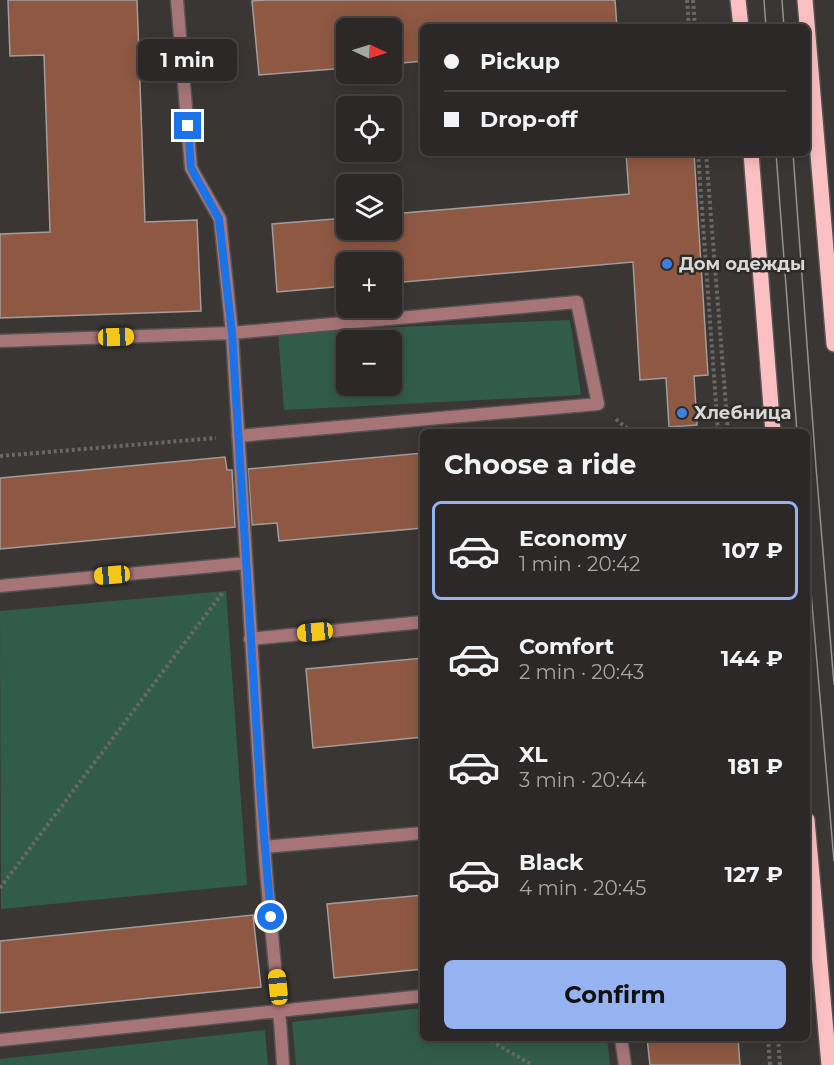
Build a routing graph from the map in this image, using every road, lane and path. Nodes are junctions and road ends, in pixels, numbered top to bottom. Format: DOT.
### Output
graph roads {
  1 [pos="177,0"];
  2 [pos="687,0"];
  3 [pos="693,0"];
  4 [pos="738,0"];
  5 [pos="805,0"];
  6 [pos="689,24"];
  7 [pos="696,24"];
  8 [pos="741,24"];
  9 [pos="807,24"];
  10 [pos="810,59"];
  11 [pos="698,156"];
  12 [pos="706,156"];
  13 [pos="751,156"];
  14 [pos="232,333"];
  15 [pos="0,341"];
  16 [pos="834,344"];
  17 [pos="717,429"];
  18 [pos="728,429"];
  19 [pos="773,429"];
  20 [pos="238,436"];
  21 [pos="0,456"];
  22 [pos="246,563"];
  23 [pos="0,586"];
  24 [pos="420,622"];
  25 [pos="250,639"];
  26 [pos="420,833"];
  27 [pos="264,847"];
  28 [pos="810,855"];
  29 [pos="0,888"];
  30 [pos="420,996"];
  31 [pos="280,1010"];
  32 [pos="0,1040"];
  33 [pos="491,1041"];
  34 [pos="621,1041"];
  35 [pos="768,1041"];
  36 [pos="778,1041"];
  37 [pos="283,1065"];
  38 [pos="532,1065"];
  39 [pos="625,1065"];
  40 [pos="770,1065"];
  41 [pos="780,1065"];
  42 [pos="828,1065"];
  1 -- 14 [label="lane"];
  2 -- 6 [label="path"];
  3 -- 7 [label="path"];
  4 -- 8 [label="main road"];
  5 -- 9 [label="main road"];
  10 -- 16 [label="main road"];
  11 -- 17 [label="path"];
  12 -- 18 [label="path"];
  13 -- 19 [label="main road"];
  14 -- 15 [label="lane"];
  14 -- 20 [label="lane"];
  14 -- 20 [label="lane"];
  20 -- 21 [label="path"];
  20 -- 22 [label="lane"];
  22 -- 23 [label="lane"];
  22 -- 25 [label="lane"];
  22 -- 29 [label="path"];
  24 -- 25 [label="lane"];
  25 -- 27 [label="lane"];
  26 -- 27 [label="lane"];
  27 -- 31 [label="lane"];
  28 -- 42 [label="main road"];
  30 -- 31 [label="lane"];
  31 -- 32 [label="lane"];
  31 -- 37 [label="lane"];
  33 -- 38 [label="path"];
  34 -- 39 [label="lane"];
  35 -- 40 [label="path"];
  36 -- 41 [label="path"];
}
